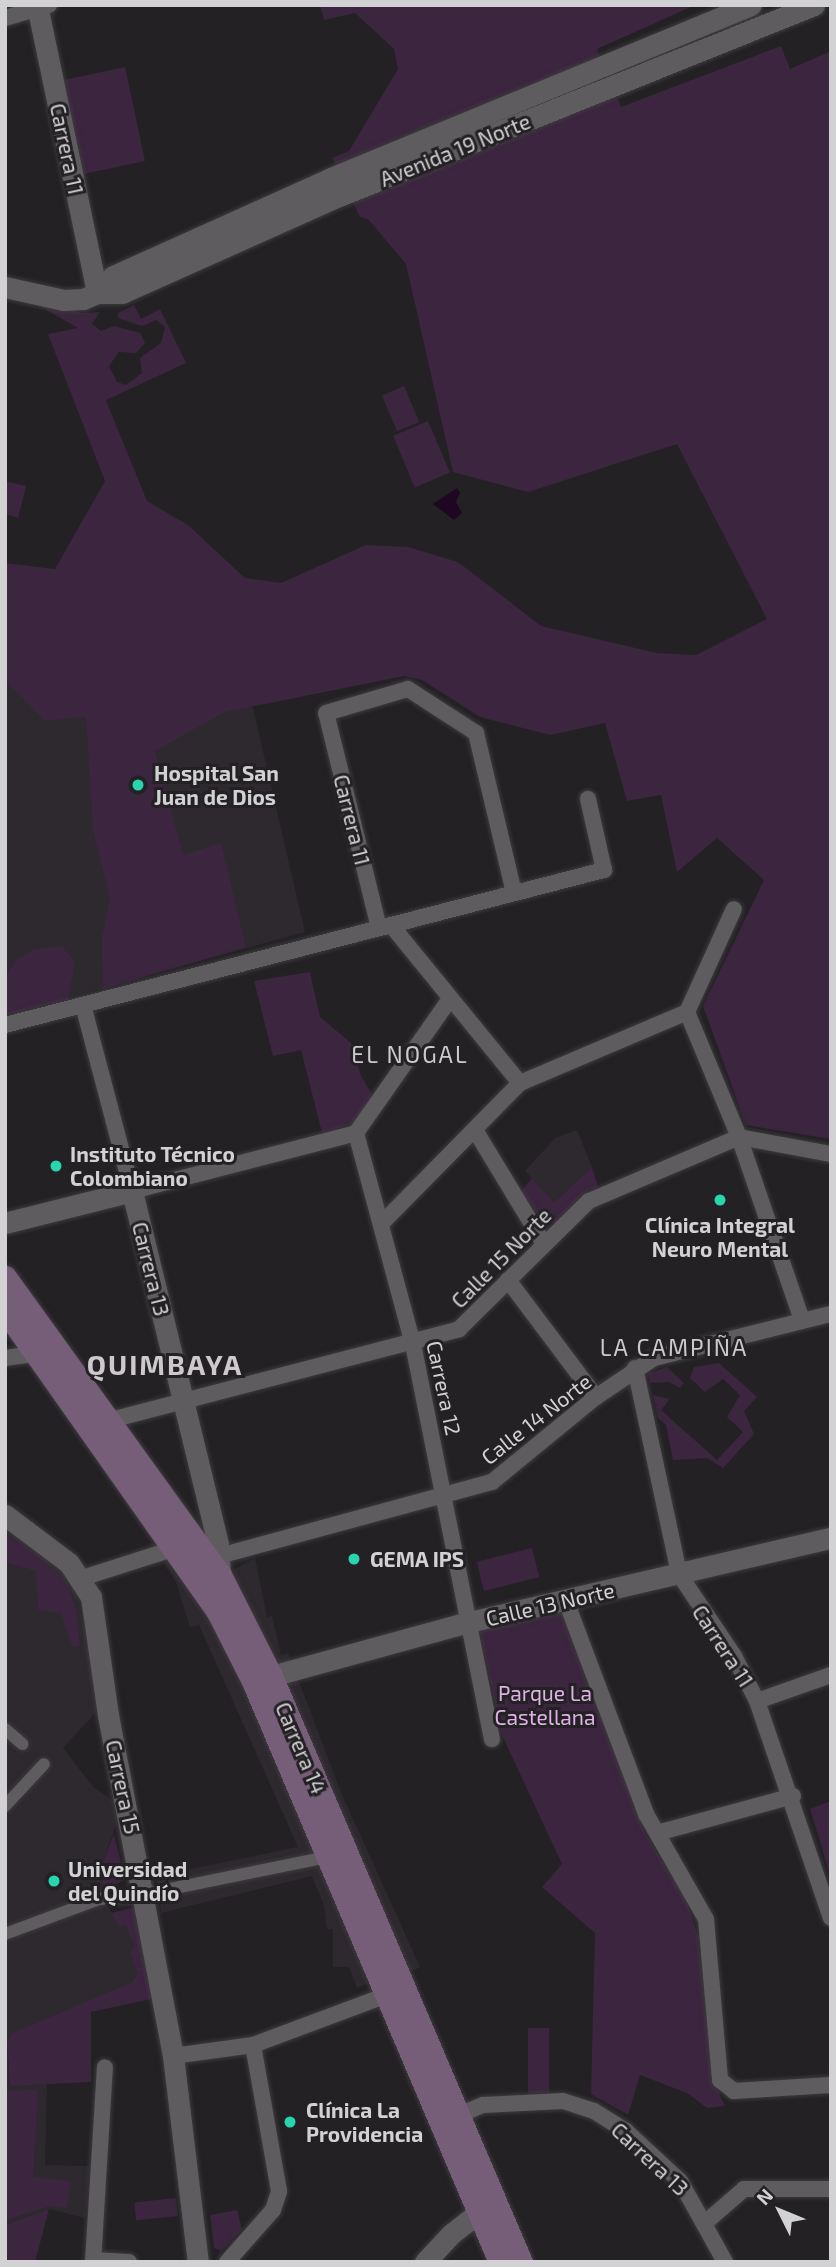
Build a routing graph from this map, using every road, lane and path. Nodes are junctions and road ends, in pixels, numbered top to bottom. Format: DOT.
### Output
graph roads {
  1 [pos="751,5"];
  2 [pos="814,5"];
  3 [pos="42,6"];
  4 [pos="5,18"];
  5 [pos="335,187"];
  6 [pos="5,287"];
  7 [pos="97,293"];
  8 [pos="588,799"];
  9 [pos="514,893"];
  10 [pos="734,909"];
  11 [pos="385,926"];
  12 [pos="449,1000"];
  13 [pos="83,1005"];
  14 [pos="687,1012"];
  15 [pos="5,1025"];
  16 [pos="520,1083"];
  17 [pos="475,1130"];
  18 [pos="356,1133"];
  19 [pos="739,1137"];
  20 [pos="831,1154"];
  21 [pos="132,1191"];
  22 [pos="5,1223"];
  23 [pos="382,1223"];
  24 [pos="544,1244"];
  25 [pos="5,1277"];
  26 [pos="508,1280"];
  27 [pos="5,1310"];
  28 [pos="831,1314"];
  29 [pos="802,1320"];
  30 [pos="414,1344"];
  31 [pos="35,1354"];
  32 [pos="5,1358"];
  33 [pos="635,1368"];
  34 [pos="596,1397"];
  35 [pos="184,1402"];
  36 [pos="107,1420"];
  37 [pos="445,1494"];
  38 [pos="5,1515"];
  39 [pos="831,1538"];
  40 [pos="176,1548"];
  41 [pos="220,1566"];
  42 [pos="679,1574"];
  43 [pos="82,1578"];
  44 [pos="566,1601"];
  45 [pos="469,1622"];
  46 [pos="831,1675"];
  47 [pos="271,1676"];
  48 [pos="757,1701"];
  49 [pos="5,1729"];
  50 [pos="492,1739"];
  51 [pos="22,1744"];
  52 [pos="44,1764"];
  53 [pos="793,1796"];
  54 [pos="5,1806"];
  55 [pos="657,1833"];
  56 [pos="327,1857"];
  57 [pos="151,1893"];
  58 [pos="831,1918"];
  59 [pos="5,1934"];
  60 [pos="387,1995"];
  61 [pos="253,2045"];
  62 [pos="173,2056"];
  63 [pos="105,2067"];
  64 [pos="831,2085"];
  65 [pos="459,2115"];
  66 [pos="831,2189"];
  67 [pos="487,2205"];
  68 [pos="706,2222"];
  69 [pos="93,2261"];
  70 [pos="129,2262"];
  71 [pos="198,2262"];
  72 [pos="227,2262"];
  73 [pos="425,2262"];
  74 [pos="500,2262"];
  75 [pos="521,2262"];
  76 [pos="725,2262"];
  1 -- 5 [label="street, Avenida 19 Norte"];
  2 -- 5 [label="street, Avenida 19 Norte"];
  3 -- 4 [label="street"];
  3 -- 7 [label="street, Carrera 11"];
  5 -- 7 [label="street, Avenida 19 Norte"];
  6 -- 7 [label="street, Avenida 19 Norte"];
  8 -- 9 [label="street"];
  9 -- 11 [label="street"];
  9 -- 11 [label="street, Carrera 11"];
  10 -- 14 [label="street"];
  11 -- 12 [label="street, Carrera 11"];
  11 -- 13 [label="street"];
  12 -- 16 [label="street, Carrera 11"];
  12 -- 18 [label="street"];
  13 -- 15 [label="street"];
  13 -- 21 [label="street, Carrera 13"];
  14 -- 16 [label="street"];
  14 -- 19 [label="street"];
  16 -- 17 [label="street"];
  17 -- 23 [label="street"];
  17 -- 24 [label="street"];
  18 -- 21 [label="street"];
  18 -- 23 [label="street, Carrera 12"];
  19 -- 20 [label="street"];
  19 -- 24 [label="street, Calle 15 Norte"];
  19 -- 29 [label="street"];
  21 -- 22 [label="street"];
  21 -- 35 [label="street, Carrera 13"];
  23 -- 30 [label="street, Carrera 12"];
  24 -- 26 [label="street, Calle 15 Norte"];
  25 -- 36 [label="main road, Carrera 14"];
  26 -- 30 [label="street, Calle 15 Norte"];
  26 -- 34 [label="street"];
  27 -- 31 [label="main road, Carrera 14"];
  28 -- 29 [label="street, Calle 14 Norte"];
  29 -- 33 [label="street, Calle 14 Norte"];
  30 -- 35 [label="street, Calle 15 Norte"];
  30 -- 37 [label="street, Carrera 12"];
  31 -- 32 [label="street"];
  31 -- 40 [label="main road, Carrera 14"];
  33 -- 34 [label="street, Calle 14 Norte"];
  33 -- 42 [label="street, Carrera 11"];
  34 -- 37 [label="street, Calle 14 Norte"];
  35 -- 36 [label="street, Calle 15 Norte"];
  35 -- 41 [label="street, Carrera 13"];
  36 -- 41 [label="main road, Carrera 14"];
  37 -- 41 [label="street, Calle 14 Norte"];
  37 -- 45 [label="street, Carrera 12"];
  38 -- 43 [label="street, Carrera 15"];
  39 -- 42 [label="street, Calle 13 Norte"];
  40 -- 43 [label="street"];
  40 -- 56 [label="main road, Carrera 14"];
  41 -- 47 [label="main road, Carrera 14"];
  42 -- 44 [label="street, Calle 13 Norte"];
  42 -- 48 [label="street, Carrera 11"];
  43 -- 57 [label="street, Carrera 15"];
  44 -- 45 [label="street, Calle 13 Norte"];
  44 -- 55 [label="street"];
  45 -- 47 [label="street, Calle 13 Norte"];
  45 -- 50 [label="street, Carrera 12"];
  46 -- 48 [label="street"];
  47 -- 65 [label="main road, Carrera 14"];
  48 -- 53 [label="street, Carrera 11"];
  49 -- 51 [label="street"];
  52 -- 54 [label="street"];
  53 -- 55 [label="street"];
  53 -- 58 [label="street, Carrera 11"];
  55 -- 64 [label="street"];
  56 -- 57 [label="street"];
  56 -- 60 [label="main road, Carrera 14"];
  57 -- 59 [label="street"];
  57 -- 62 [label="street, Carrera 15"];
  60 -- 61 [label="street"];
  60 -- 67 [label="main road, Carrera 14"];
  61 -- 62 [label="street"];
  61 -- 72 [label="street"];
  62 -- 71 [label="street, Carrera 15"];
  63 -- 69 [label="street"];
  65 -- 67 [label="main road, Carrera 14"];
  65 -- 68 [label="street, Carrera 13"];
  66 -- 68 [label="street"];
  67 -- 73 [label="street"];
  67 -- 74 [label="main road, Carrera 14"];
  67 -- 75 [label="main road, Carrera 14"];
  68 -- 76 [label="street, Carrera 13"];
  69 -- 70 [label="street"];
}
